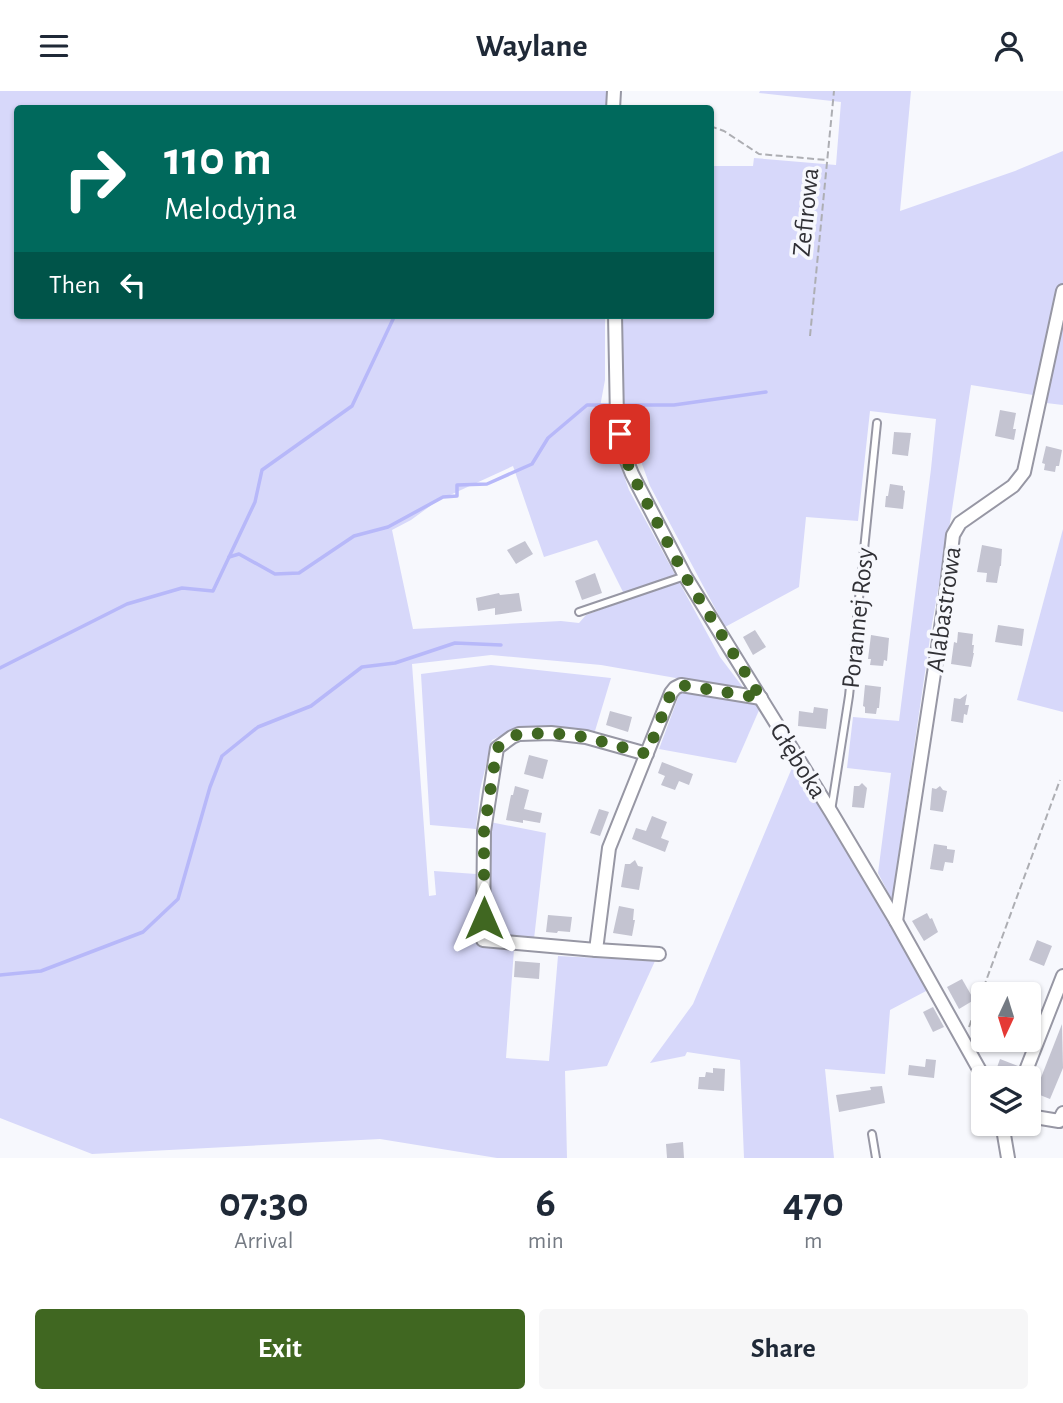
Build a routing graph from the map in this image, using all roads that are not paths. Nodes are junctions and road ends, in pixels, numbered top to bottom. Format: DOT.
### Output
graph roads {
  1 [pos="1063,291"];
  2 [pos="615,319"];
  3 [pos="877,423"];
  4 [pos="685,576"];
  5 [pos="579,612"];
  6 [pos="761,698"];
  7 [pos="647,754"];
  8 [pos="831,812"];
  9 [pos="896,921"];
  10 [pos="596,950"];
  11 [pos="659,954"];
  12 [pos="1063,976"];
  13 [pos="977,1066"];
  14 [pos="1028,1066"];
  15 [pos="1063,1113"];
  16 [pos="1041,1118"];
  17 [pos="872,1134"];
  18 [pos="1005,1136"];
  19 [pos="876,1158"];
  20 [pos="1008,1158"];
  1 -- 9 [label="street, Alabastrowa"];
  2 -- 4 [label="street, Głęboka"];
  3 -- 8 [label="lane, Porannej Rosy"];
  4 -- 5 [label="lane"];
  4 -- 6 [label="street, Głęboka"];
  6 -- 7 [label="street"];
  6 -- 8 [label="street, Głęboka"];
  7 -- 10 [label="street"];
  7 -- 10 [label="street"];
  8 -- 9 [label="street, Głęboka"];
  9 -- 13 [label="street, Głęboka"];
  10 -- 11 [label="street"];
  12 -- 14 [label="street"];
  15 -- 16 [label="street"];
  17 -- 19 [label="lane"];
  18 -- 20 [label="street"];
}
